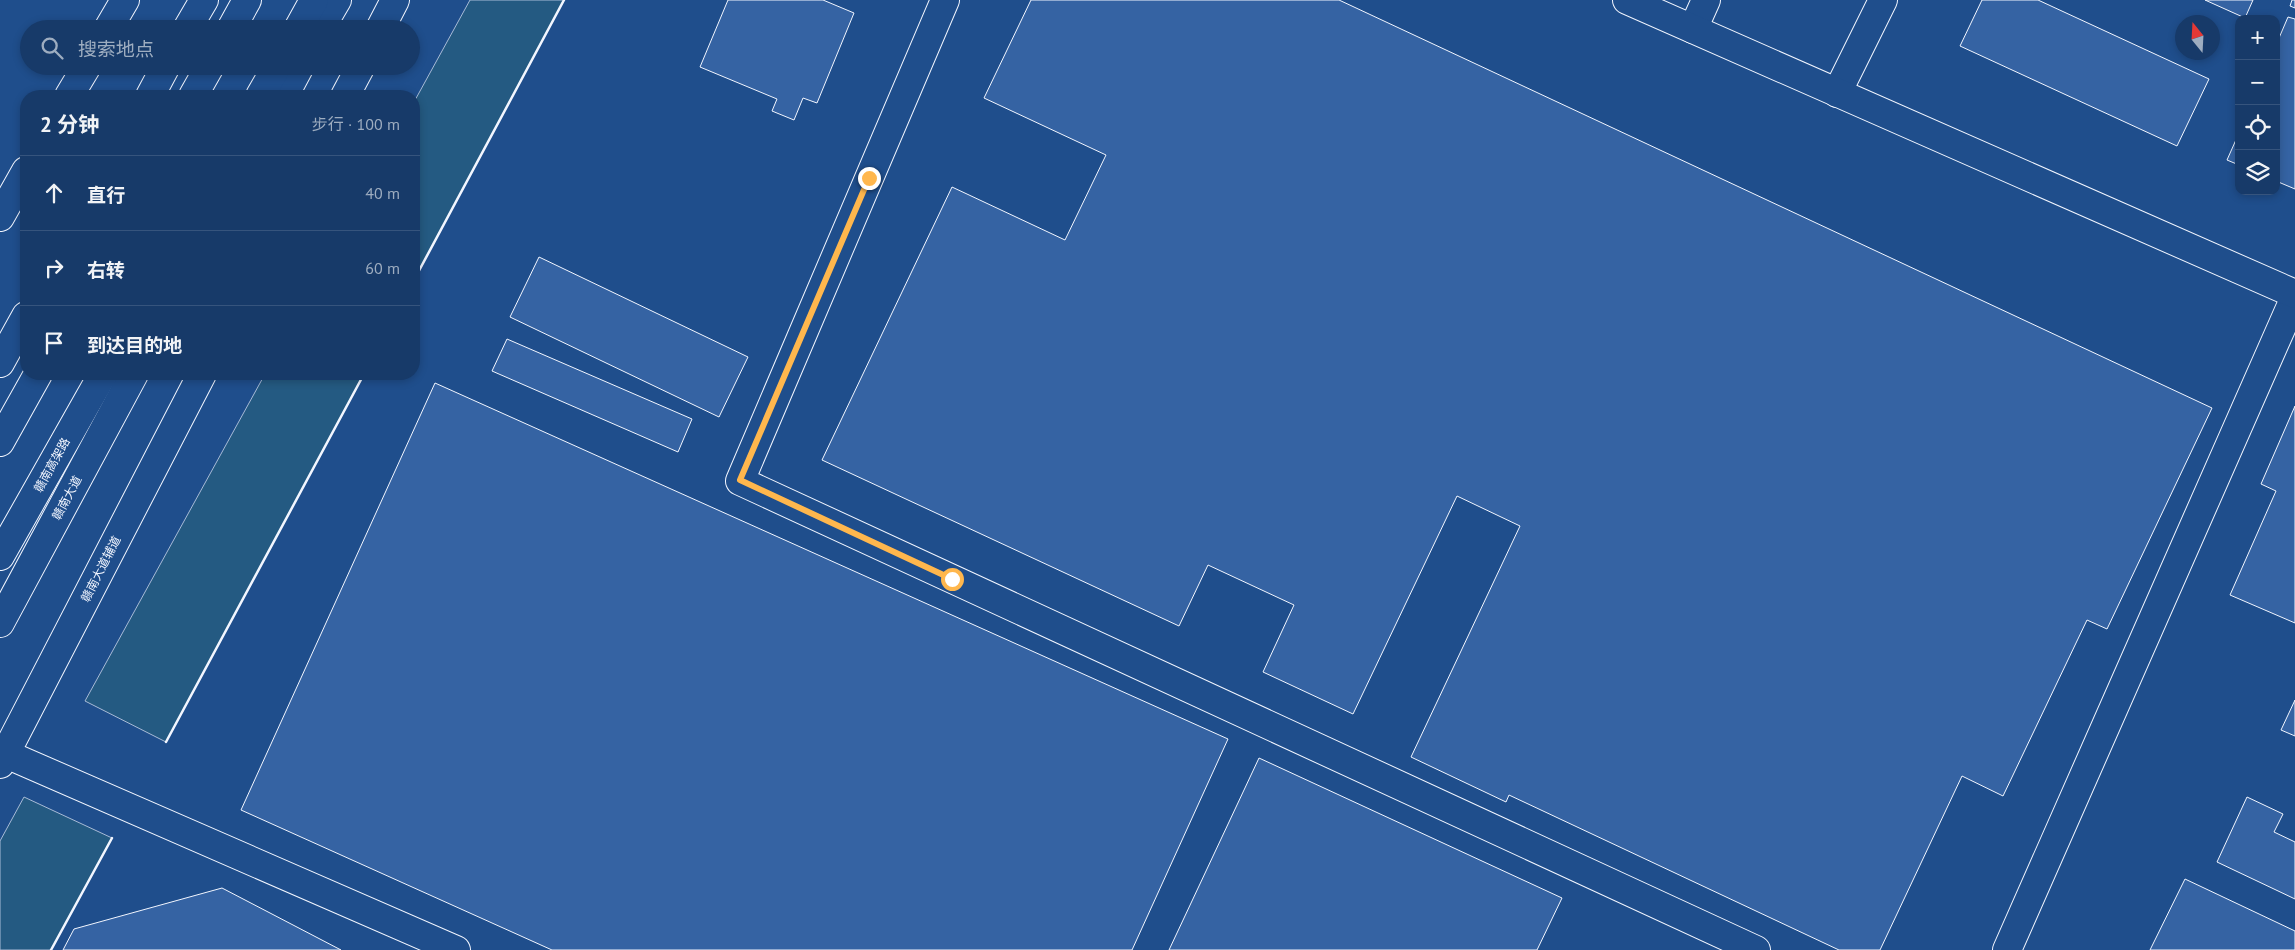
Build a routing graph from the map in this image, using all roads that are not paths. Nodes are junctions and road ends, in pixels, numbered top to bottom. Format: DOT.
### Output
graph roads {
  1 [pos="125,0"];
  2 [pos="204,0"];
  3 [pos="247,0"];
  4 [pos="395,0"];
  5 [pos="945,0"];
  6 [pos="1627,0"];
  7 [pos="1706,0"];
  8 [pos="1883,0"];
  9 [pos="328,9"];
  10 [pos="113,20"];
  11 [pos="193,20"];
  12 [pos="236,20"];
  13 [pos="312,20"];
  14 [pos="385,20"];
  15 [pos="1693,29"];
  16 [pos="81,75"];
  17 [pos="161,75"];
  18 [pos="205,75"];
  19 [pos="272,75"];
  20 [pos="295,75"];
  21 [pos="356,75"];
  22 [pos="72,90"];
  23 [pos="153,90"];
  24 [pos="196,90"];
  25 [pos="263,90"];
  26 [pos="287,90"];
  27 [pos="348,90"];
  28 [pos="1837,93"];
  29 [pos="20,182"];
  30 [pos="0,217"];
  31 [pos="2295,296"];
  32 [pos="20,327"];
  33 [pos="0,362"];
  34 [pos="35,380"];
  35 [pos="100,380"];
  36 [pos="131,380"];
  37 [pos="199,380"];
  38 [pos="0,442"];
  39 [pos="0,556"];
  40 [pos="0,623"];
  41 [pos="3,759"];
  42 [pos="456,950"];
  43 [pos="1756,950"];
  44 [pos="2007,950"];
  1 -- 10 [label="main road"];
  2 -- 11 [label="main road"];
  3 -- 12 [label="main road"];
  4 -- 14 [label="main road"];
  5 -- 43 [label="main road"];
  6 -- 15 [label="main road"];
  7 -- 15 [label="main road"];
  8 -- 28 [label="main road"];
  9 -- 13 [label="main road"];
  15 -- 28 [label="main road"];
  16 -- 22 [label="main road"];
  17 -- 23 [label="main road"];
  18 -- 24 [label="main road"];
  19 -- 25 [label="main road"];
  20 -- 26 [label="main road"];
  21 -- 27 [label="main road"];
  28 -- 31 [label="main road"];
  29 -- 30 [label="main road"];
  31 -- 44 [label="main road"];
  32 -- 33 [label="main road"];
  34 -- 38 [label="main road"];
  35 -- 39 [label="main road, 赣南高架路"];
  36 -- 40 [label="main road, 赣南大道"];
  37 -- 41 [label="main road, 赣南大道辅道"];
  41 -- 42 [label="main road"];
}
